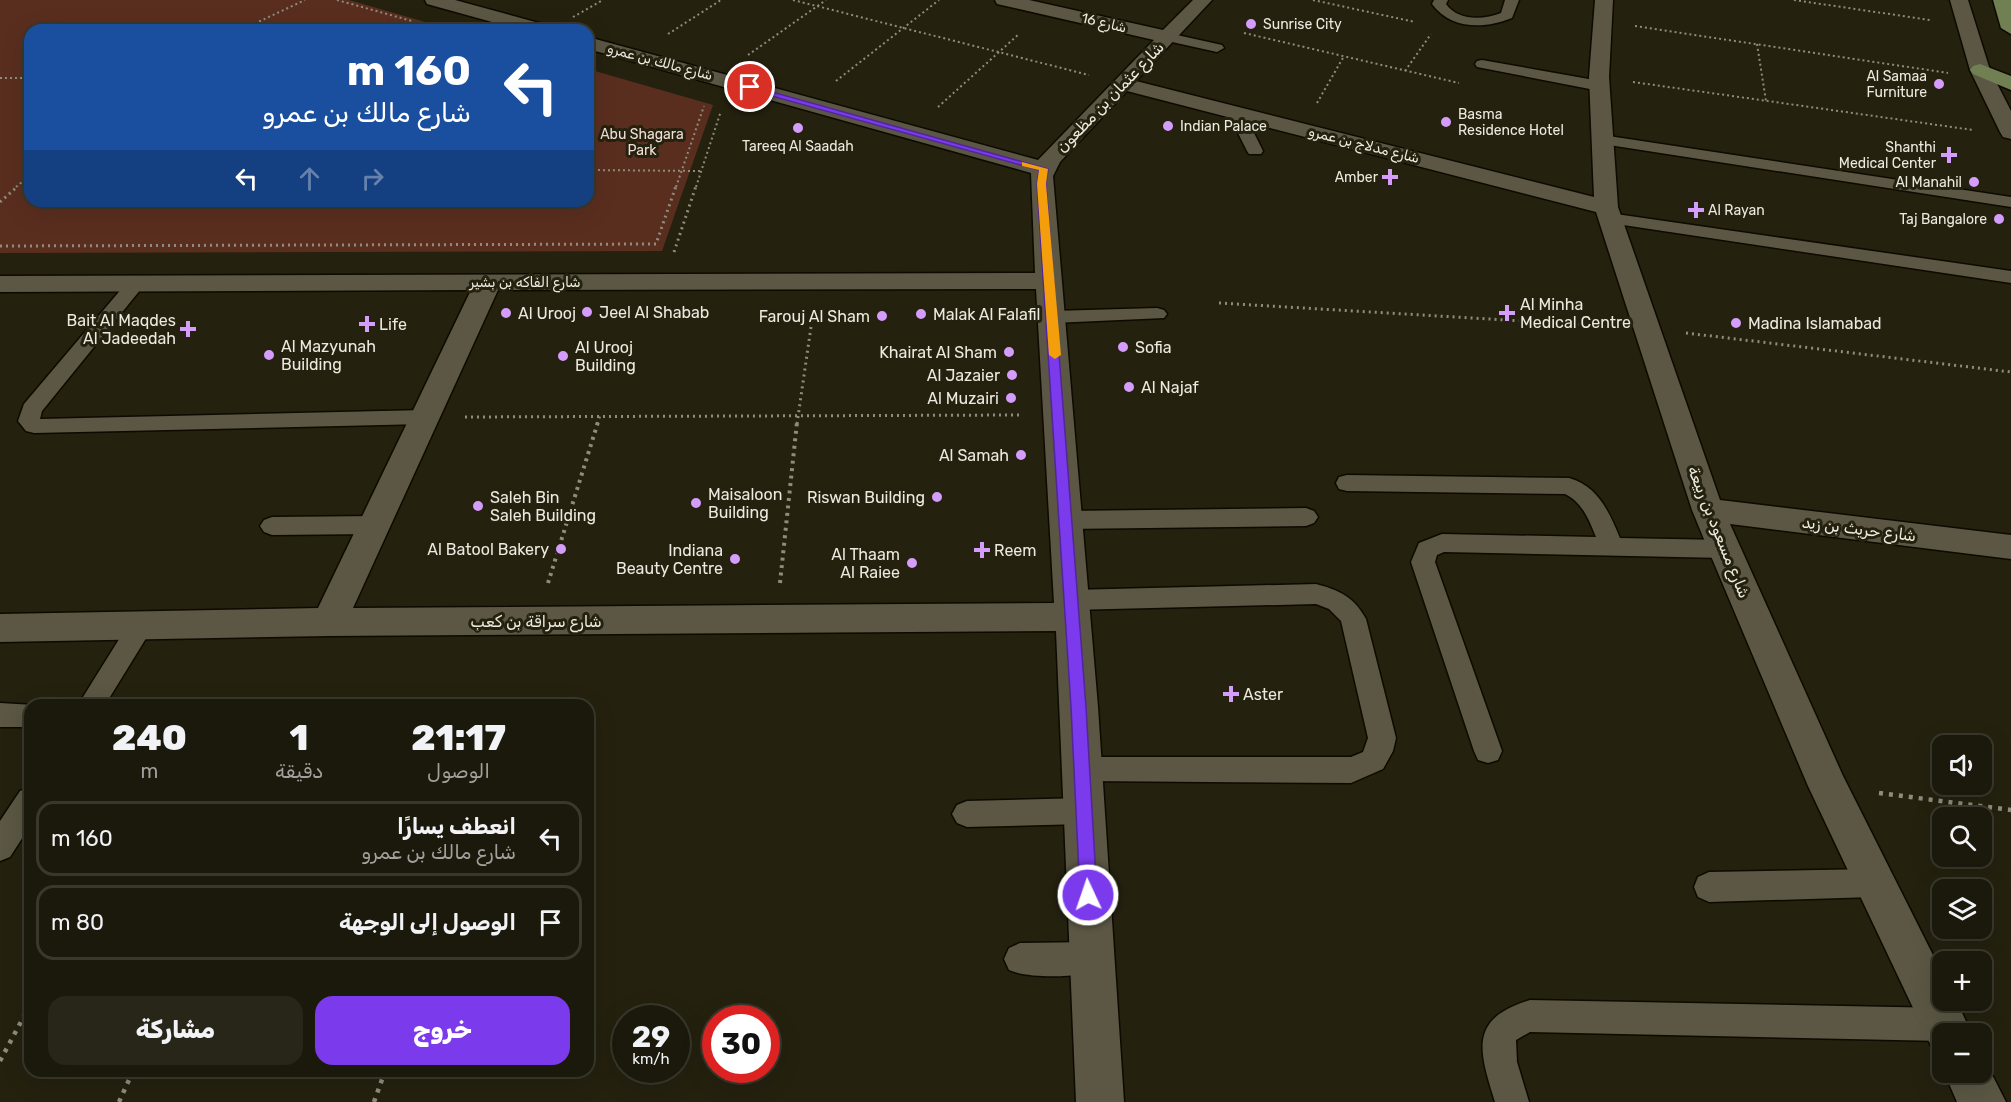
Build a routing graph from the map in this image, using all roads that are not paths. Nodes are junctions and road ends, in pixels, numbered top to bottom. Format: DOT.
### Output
graph roads {
  1 [pos="434,0"];
  2 [pos="1004,0"];
  3 [pos="1441,0"];
  4 [pos="1512,0"];
  5 [pos="1959,0"];
  6 [pos="2002,0"];
  7 [pos="1602,10"];
  8 [pos="1189,12"];
  9 [pos="521,24"];
  10 [pos="2011,28"];
  11 [pos="594,44"];
  12 [pos="1217,48"];
  13 [pos="1482,64"];
  14 [pos="1982,74"];
  15 [pos="1600,81"];
  16 [pos="1123,84"];
  17 [pos="2011,84"];
  18 [pos="1236,113"];
  19 [pos="2011,132"];
  20 [pos="1602,134"];
  21 [pos="1673,139"];
  22 [pos="1255,151"];
  23 [pos="1044,169"];
  24 [pos="2011,201"];
  25 [pos="1607,213"];
  26 [pos="2011,278"];
  27 [pos="1050,281"];
  28 [pos="488,283"];
  29 [pos="0,284"];
  30 [pos="136,284"];
  31 [pos="1157,314"];
  32 [pos="1053,317"];
  33 [pos="425,417"];
  34 [pos="1347,483"];
  35 [pos="1708,510"];
  36 [pos="1306,517"];
  37 [pos="1065,520"];
  38 [pos="375,525"];
  39 [pos="272,526"];
  40 [pos="1612,547"];
  41 [pos="1724,549"];
  42 [pos="2008,550"];
  43 [pos="1071,609"];
  44 [pos="329,622"];
  45 [pos="140,627"];
  46 [pos="0,628"];
  47 [pos="94,699"];
  48 [pos="0,715"];
  49 [pos="24,715"];
  50 [pos="1488,751"];
  51 [pos="1082,769"];
  52 [pos="24,809"];
  53 [pos="1084,811"];
  54 [pos="967,814"];
  55 [pos="0,847"];
  56 [pos="1874,883"];
  57 [pos="1709,887"];
  58 [pos="1092,958"];
  59 [pos="1020,959"];
  60 [pos="1944,1023"];
  61 [pos="1932,1029"];
  62 [pos="1972,1083"];
  63 [pos="1100,1102"];
  64 [pos="1512,1102"];
  65 [pos="1982,1102"];
  1 -- 9 [label="street"];
  2 -- 8 [label="street, شارع 16"];
  3 -- 4 [label="lane"];
  5 -- 14 [label="street"];
  6 -- 10 [label="main road"];
  7 -- 15 [label="street, شارع مسعود بن ربيعة"];
  8 -- 12 [label="lane"];
  8 -- 16 [label="street, شارع عثمان بن مظعون"];
  11 -- 23 [label="street, شارع مالك بن عمرو"];
  13 -- 15 [label="lane"];
  14 -- 17 [label="main road"];
  14 -- 19 [label="street"];
  15 -- 20 [label="street, شارع مسعود بن ربيعة"];
  16 -- 18 [label="street, شارع مدلاج بن عمرو"];
  16 -- 23 [label="street, شارع عثمان بن مظعون"];
  18 -- 22 [label="lane"];
  18 -- 25 [label="street, شارع مدلاج بن عمرو"];
  20 -- 21 [label="lane"];
  20 -- 24 [label="lane"];
  20 -- 25 [label="street, شارع مسعود بن ربيعة"];
  23 -- 27 [label="street, شارع عثمان بن مظعون"];
  25 -- 26 [label="lane"];
  25 -- 35 [label="street, شارع مسعود بن ربيعة"];
  27 -- 28 [label="street, شارع الفاكه بن بشير"];
  27 -- 32 [label="street, شارع عثمان بن مظعون"];
  28 -- 30 [label="street, شارع الفاكه بن بشير"];
  28 -- 33 [label="street"];
  29 -- 30 [label="street, شارع الفاكه بن بشير"];
  30 -- 33 [label="lane"];
  31 -- 32 [label="lane"];
  32 -- 37 [label="street, شارع عثمان بن مظعون"];
  33 -- 38 [label="street"];
  34 -- 40 [label="lane"];
  35 -- 41 [label="street, شارع مسعود بن ربيعة"];
  35 -- 42 [label="street, شارع حريث بن زيد"];
  36 -- 37 [label="lane"];
  37 -- 43 [label="street, شارع عثمان بن مظعون"];
  38 -- 39 [label="lane"];
  38 -- 44 [label="street"];
  40 -- 41 [label="lane"];
  40 -- 50 [label="lane"];
  41 -- 56 [label="street, شارع مسعود بن ربيعة"];
  43 -- 44 [label="street, شارع سراقة بن كعب"];
  43 -- 51 [label="street, شارع عثمان بن مظعون"];
  43 -- 51 [label="lane"];
  44 -- 45 [label="street, شارع سراقة بن كعب"];
  45 -- 46 [label="street, شارع سراقة بن كعب"];
  45 -- 47 [label="lane"];
  48 -- 49 [label="lane"];
  51 -- 53 [label="street, شارع عثمان بن مظعون"];
  52 -- 55 [label="lane"];
  53 -- 54 [label="lane"];
  53 -- 58 [label="street, شارع عثمان بن مظعون"];
  56 -- 57 [label="lane"];
  56 -- 60 [label="street, شارع مسعود بن ربيعة"];
  58 -- 59 [label="lane"];
  58 -- 63 [label="street, شارع عثمان بن مظعون"];
  61 -- 64 [label="lane"];
  62 -- 65 [label="street"];
}
